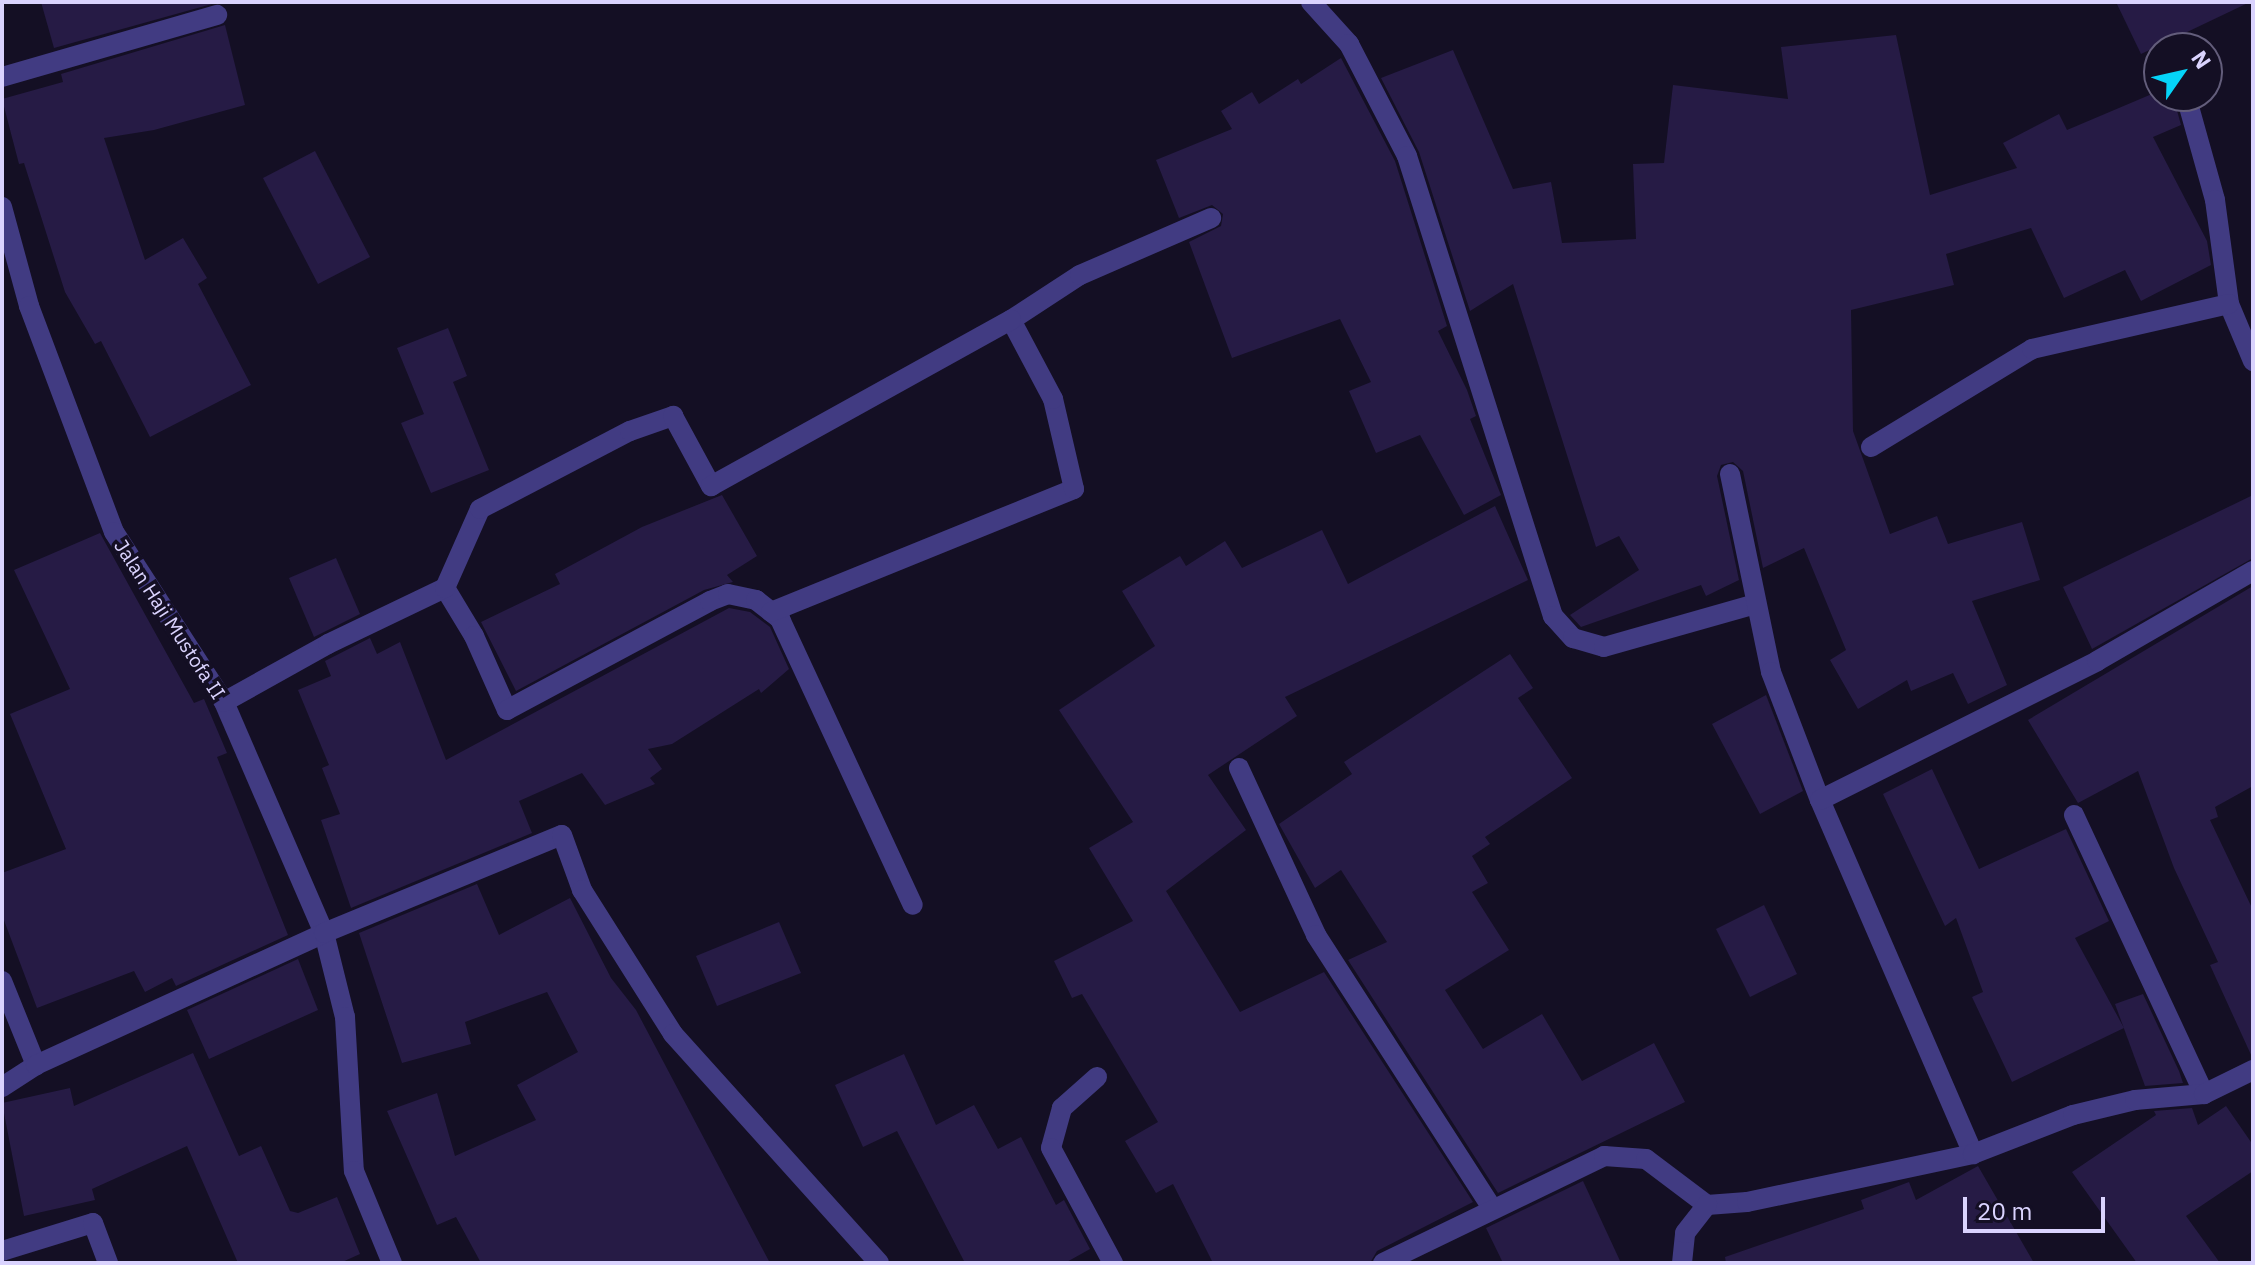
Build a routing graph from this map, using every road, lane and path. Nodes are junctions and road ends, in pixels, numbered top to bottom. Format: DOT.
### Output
graph roads {
  1 [pos="1311,2"];
  2 [pos="217,15"];
  3 [pos="2,77"];
  4 [pos="2190,112"];
  5 [pos="2,207"];
  6 [pos="1211,218"];
  7 [pos="2,284"];
  8 [pos="24,287"];
  9 [pos="2229,304"];
  10 [pos="1011,320"];
  11 [pos="2253,361"];
  12 [pos="1871,447"];
  13 [pos="1730,474"];
  14 [pos="2253,571"];
  15 [pos="445,588"];
  16 [pos="1756,604"];
  17 [pos="771,612"];
  18 [pos="224,702"];
  19 [pos="1239,768"];
  20 [pos="1820,800"];
  21 [pos="2074,815"];
  22 [pos="913,905"];
  23 [pos="324,933"];
  24 [pos="2,981"];
  25 [pos="36,1065"];
  26 [pos="2253,1070"];
  27 [pos="1097,1077"];
  28 [pos="2,1087"];
  29 [pos="2204,1094"];
  30 [pos="1973,1154"];
  31 [pos="1707,1205"];
  32 [pos="1492,1208"];
  33 [pos="2,1251"];
  34 [pos="108,1263"];
  35 [pos="392,1263"];
  36 [pos="879,1263"];
  37 [pos="1113,1263"];
  38 [pos="1383,1263"];
  39 [pos="1682,1263"];
  1 -- 16 [label="street"];
  2 -- 3 [label="street"];
  4 -- 9 [label="street"];
  5 -- 8 [label="street, Jalan Haji Mustofa II"];
  6 -- 10 [label="street"];
  7 -- 8 [label="street"];
  8 -- 18 [label="street, Jalan Haji Mustofa II"];
  9 -- 11 [label="street"];
  9 -- 12 [label="street"];
  10 -- 15 [label="street"];
  10 -- 17 [label="street"];
  13 -- 16 [label="street"];
  14 -- 20 [label="street"];
  15 -- 17 [label="street"];
  15 -- 18 [label="street"];
  16 -- 20 [label="street"];
  17 -- 22 [label="street"];
  18 -- 23 [label="street, Jalan Haji Mustofa II"];
  19 -- 32 [label="street"];
  20 -- 30 [label="street"];
  21 -- 29 [label="street"];
  23 -- 25 [label="street"];
  23 -- 35 [label="street, Jalan Haji Mustofa II"];
  23 -- 36 [label="street"];
  24 -- 25 [label="street"];
  25 -- 28 [label="street"];
  26 -- 29 [label="street"];
  27 -- 37 [label="street"];
  29 -- 30 [label="street"];
  30 -- 31 [label="street"];
  31 -- 32 [label="street"];
  31 -- 39 [label="street"];
  32 -- 38 [label="street"];
  33 -- 34 [label="street"];
}
